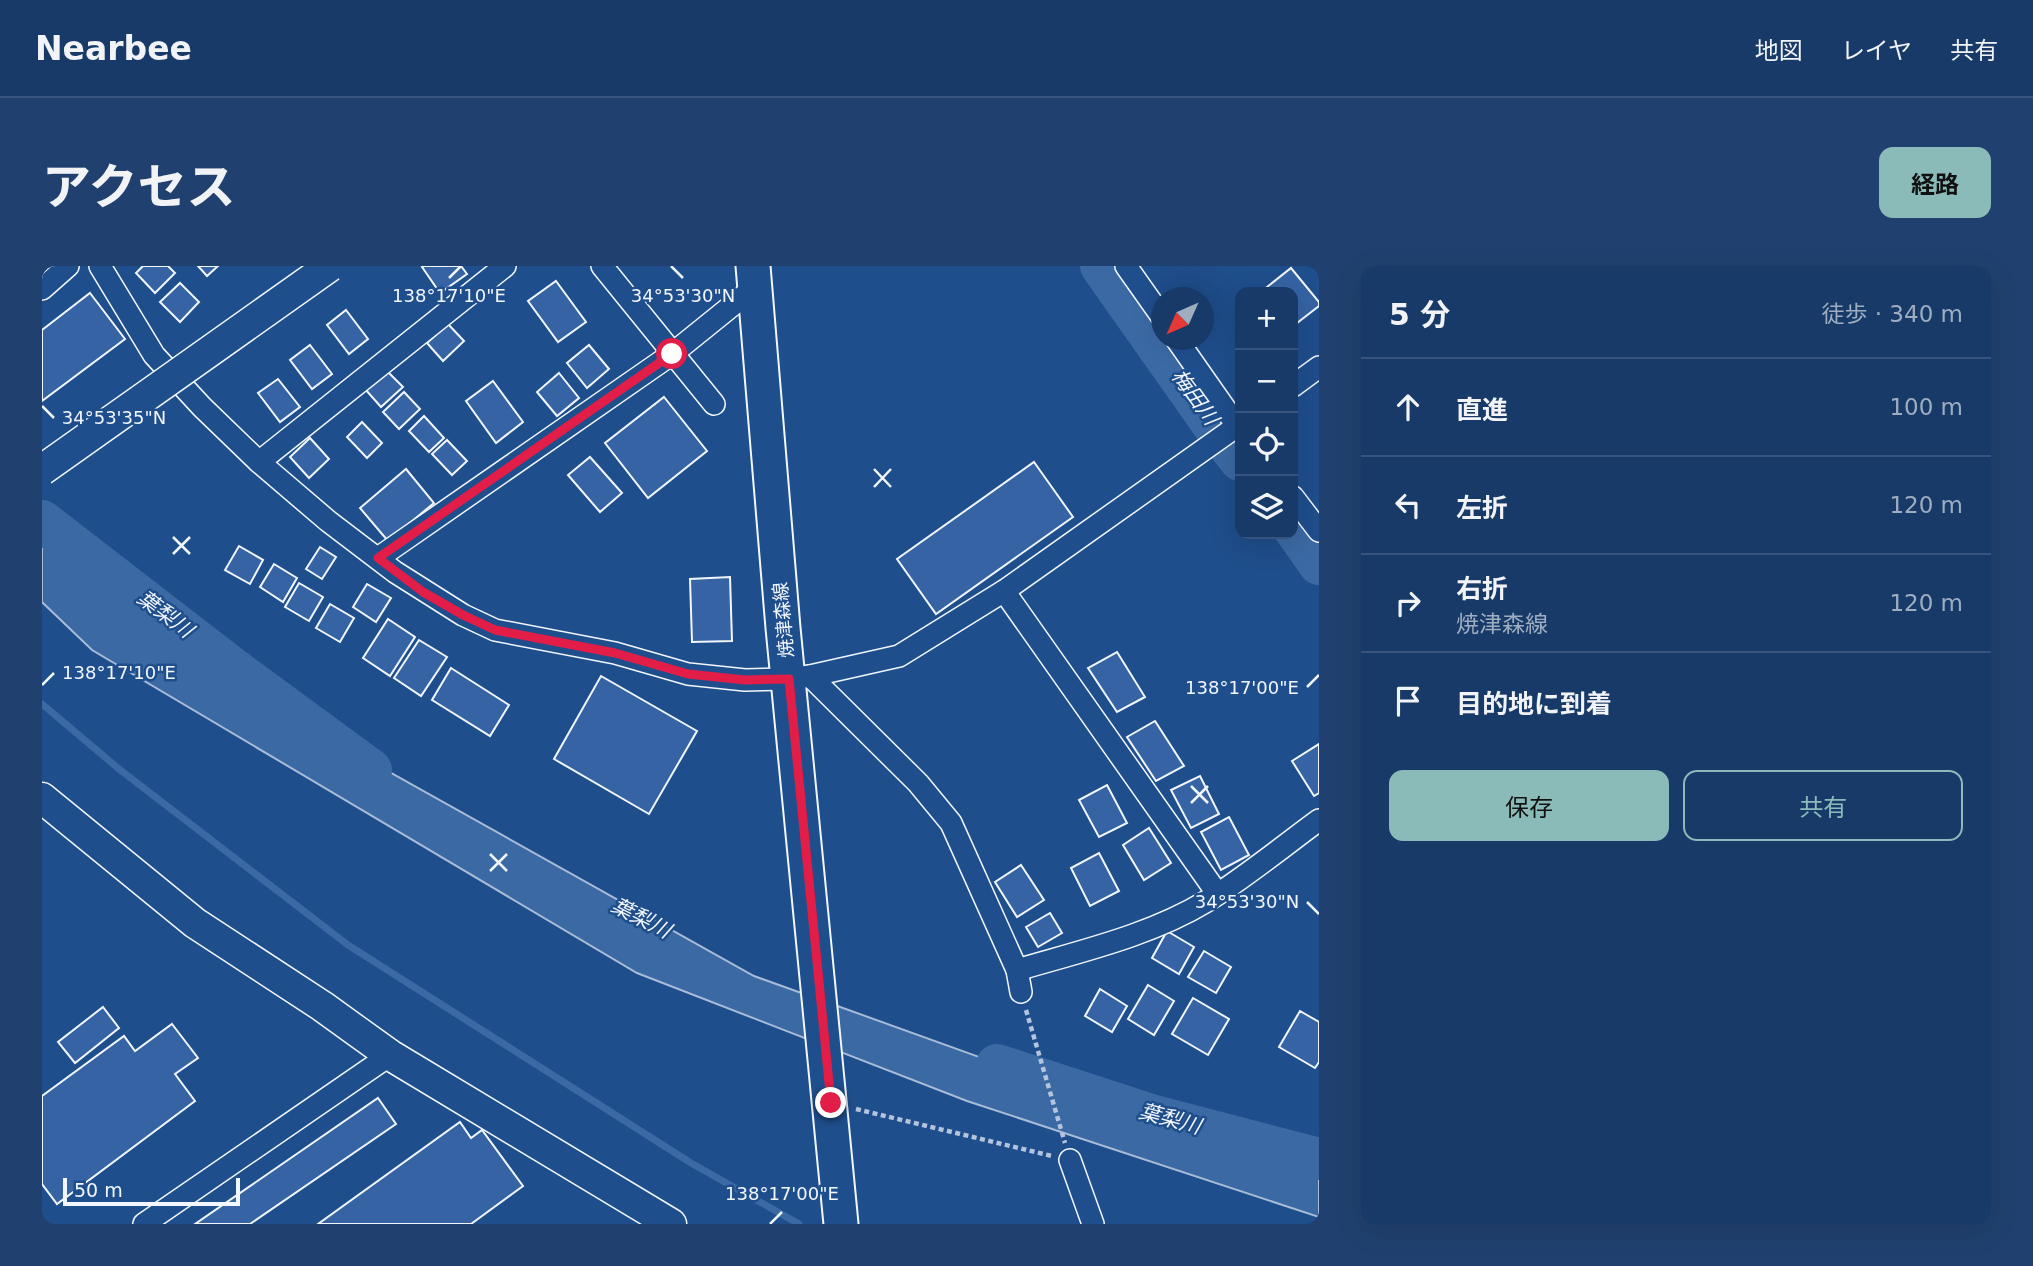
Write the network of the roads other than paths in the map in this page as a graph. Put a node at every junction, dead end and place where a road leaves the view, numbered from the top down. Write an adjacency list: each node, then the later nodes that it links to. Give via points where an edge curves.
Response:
1 (68, 266): 8 (street)
2 (100, 266): 17 (street, via 154,355)
3 (330, 266): 18 (street, bridge)
4 (505, 266): 17 (street)
5 (602, 266): 11 (street)
6 (1126, 266): 9 (street)
7 (754, 276): 11 (street); 23 (main road, 焼津森線)
8 (42, 289)
9 (1151, 302)
10 (1184, 350): 15 (street)
11 (672, 354): 14 (street); 21 (street)
12 (1319, 367): 13 (street)
13 (1298, 382)
14 (714, 404)
15 (1235, 420)
16 (1235, 429): 22 (street)
17 (259, 463): 21 (street)
18 (42, 470)
19 (1298, 504): 20 (street)
20 (1319, 531)
21 (378, 558): 23 (street, via 423,592 495,630 615,653 688,674 745,680)
22 (1004, 591): 23 (street, via 899,656); 26 (street)
23 (799, 677): 27 (street, via 918,783 951,823); 31 (main road, 焼津森線, via 813,921)
24 (42, 798): 29 (street, via 195,923)
25 (1319, 820): 26 (street)
26 (1217, 893): 27 (street, via 1156,926)
27 (1017, 970): 28 (street)
28 (1021, 992)
29 (390, 1055): 32 (street); 33 (street)
30 (1070, 1160): 34 (street)
31 (841, 1218)
32 (144, 1224)
33 (671, 1224)
34 (1093, 1224)

